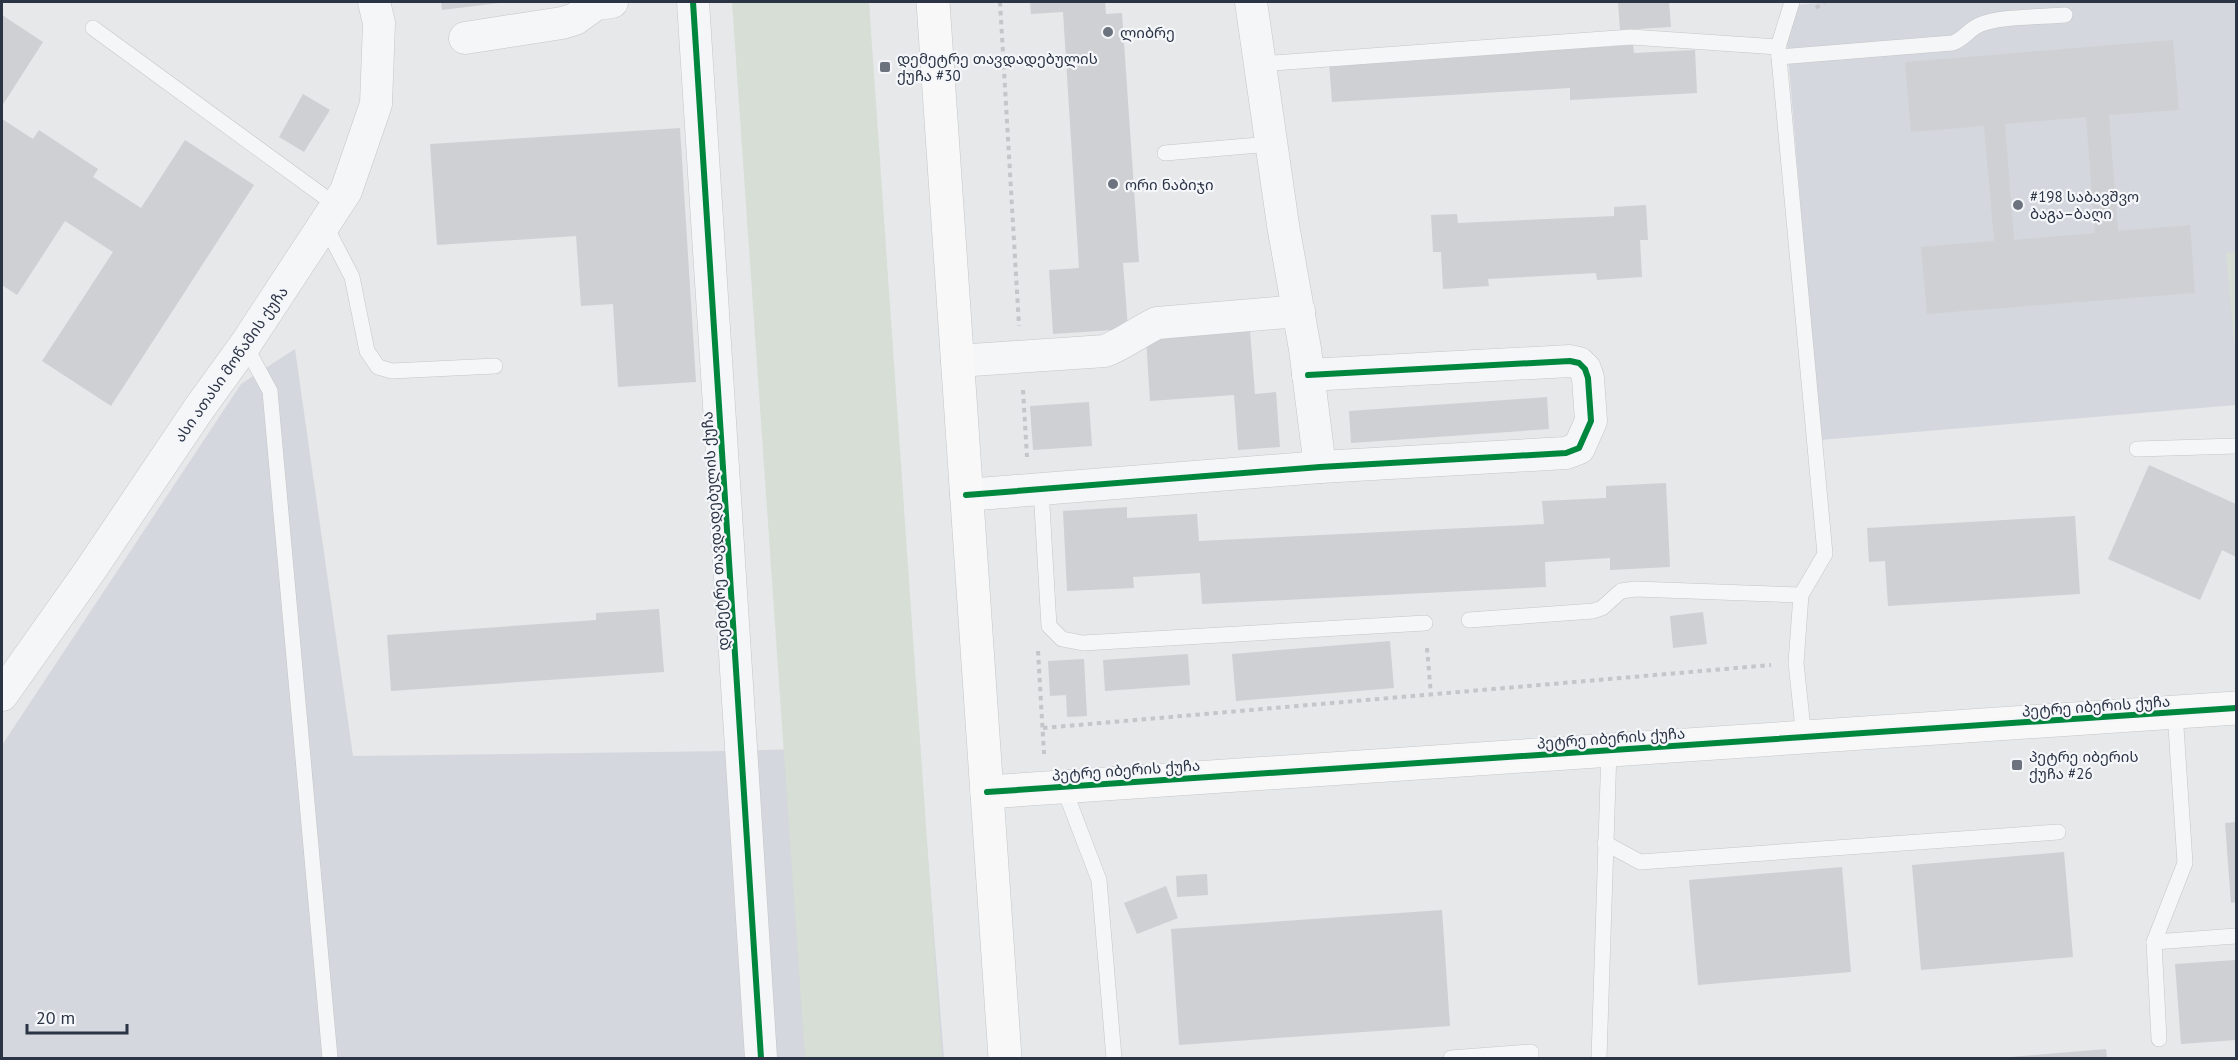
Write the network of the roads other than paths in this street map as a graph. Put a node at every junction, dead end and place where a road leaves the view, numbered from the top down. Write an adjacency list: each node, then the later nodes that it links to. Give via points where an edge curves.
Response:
1 (374, 2): 14 (street, ასი ათასი მოწამის ქუჩა, via 379,23 376,104 346,191)
2 (693, 2): 41 (street, დემეტრე თავდადებულის ქუჩა)
3 (933, 2): 17 (street)
4 (1251, 2): 11 (street)
5 (1792, 2): 10 (lane)
6 (593, 5): 9 (street, via 575,19 562,23)
7 (2065, 15): 10 (lane, via 1990,21 1952,44)
8 (93, 28): 14 (lane)
9 (465, 38)
10 (1778, 52): 11 (lane, via 1631,37); 25 (lane, via 1825,554)
11 (1260, 64): 12 (street)
12 (1271, 144): 13 (lane); 15 (street)
13 (1165, 153)
14 (331, 216): 16 (street, ასი ათასი მოწამის ქუჩა); 18 (lane, via 352,277 367,351 378,367 392,371)
15 (1299, 311): 17 (street, via 1157,323 1105,351); 19 (street)
16 (245, 345): 28 (street, ასი ათასი მოწამის ქუჩა); 40 (lane, via 270,391)
17 (957, 361): 24 (street)
18 (495, 366)
19 (1308, 375): 22 (street); 22 (street, via 1561,360 1579,363 1588,378 1591,421 1579,448 1566,453)
20 (2236, 446): 21 (lane)
21 (2137, 449)
22 (1320, 467): 23 (street)
23 (1035, 490): 24 (street); 27 (lane, via 1049,626 1062,639 1083,643)
24 (966, 495): 34 (street)
25 (1801, 596): 26 (lane, via 1635,589 1621,591 1593,611); 31 (lane, via 1796,663)
26 (1469, 620)
27 (1425, 623)
28 (2, 696)
29 (2236, 708): 30 (street, პეტრე იბერის ქუჩა)
30 (2175, 712): 31 (street, პეტრე იბერის ქუჩა); 38 (lane, via 2185,863)
31 (1804, 738): 32 (street, პეტრე იბერის ქუჩა)
32 (1609, 750): 33 (street, პეტრე იბერის ქუჩა); 36 (lane)
33 (1055, 787): 34 (street, პეტრე იბერის ქუჩა); 43 (lane, via 1099,880)
34 (987, 792): 42 (street)
35 (2058, 832): 36 (lane, via 1640,862)
36 (1605, 843): 46 (lane)
37 (2236, 936): 38 (lane)
38 (2154, 942): 39 (lane)
39 (2159, 1039)
40 (330, 1059)
41 (760, 1059)
42 (1005, 1059)
43 (1114, 1059)
44 (1451, 1059): 45 (lane, via 1531,1052)
45 (1532, 1059)
46 (1599, 1059)

